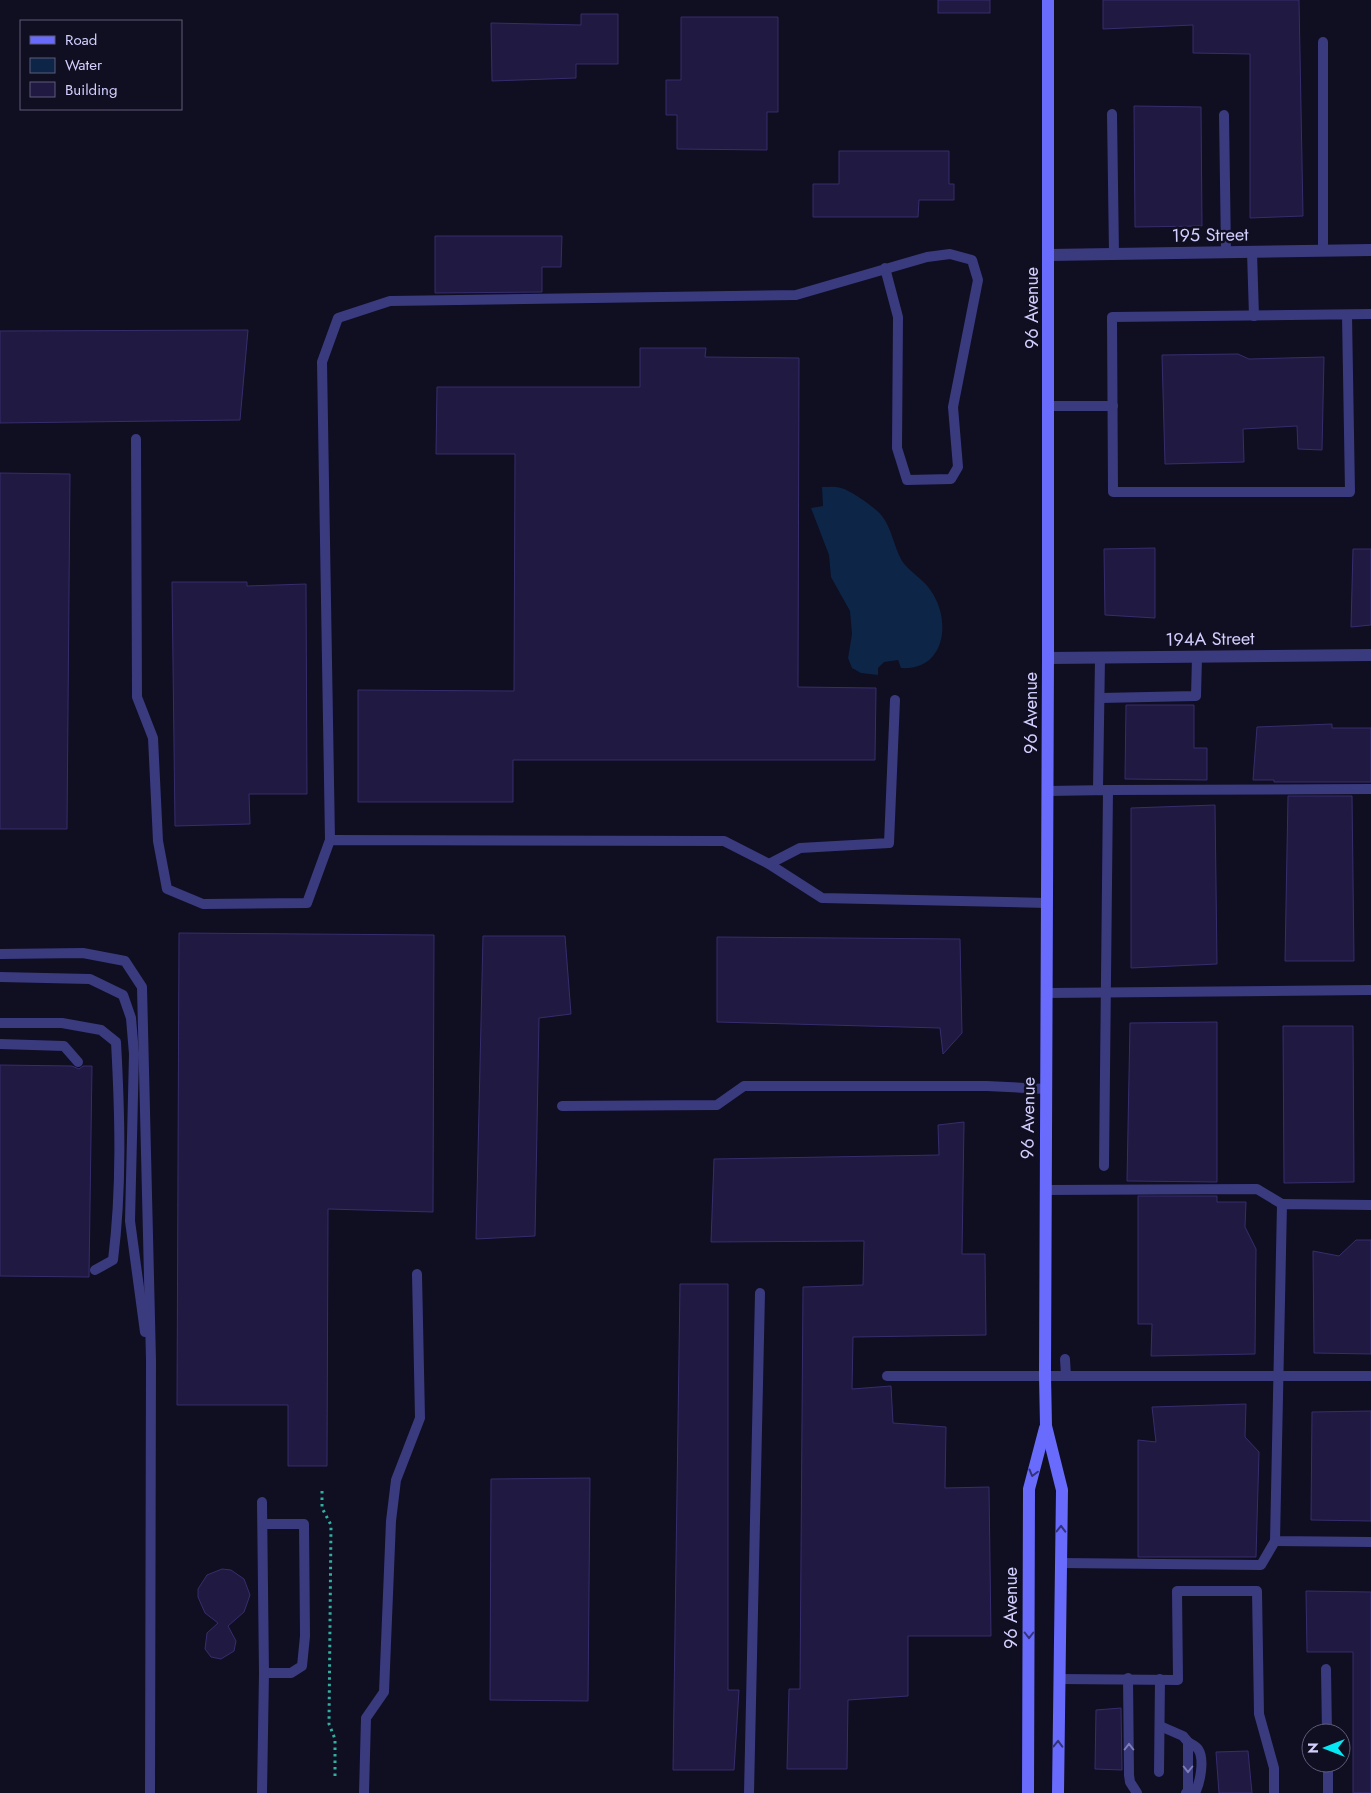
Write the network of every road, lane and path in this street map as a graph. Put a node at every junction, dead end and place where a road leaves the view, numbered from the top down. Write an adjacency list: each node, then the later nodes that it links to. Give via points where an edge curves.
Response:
1 (1048, 0): 10 (main road, 96 Avenue)
2 (1323, 42): 6 (lane)
3 (1112, 114): 9 (lane)
4 (1224, 115): 7 (lane)
5 (1371, 250): 6 (street, 195 Street)
6 (1323, 251): 8 (street, 195 Street)
7 (1226, 252): 8 (street, 195 Street); 9 (street, 195 Street)
8 (1252, 252): 14 (lane)
9 (1114, 254): 10 (street, 195 Street)
10 (1049, 255): 15 (main road, 96 Avenue)
11 (885, 268): 11 (lane, via 950,254 972,260 978,280 953,407 958,467 951,479 907,480 897,448 898,317); 27 (lane, via 796,296 390,301 338,318 322,362)
12 (1371, 314): 13 (lane)
13 (1347, 315): 14 (lane); 16 (lane, via 1350,492 1113,492)
14 (1254, 316): 16 (lane, via 1112,317)
15 (1049, 406): 16 (lane); 20 (main road, 96 Avenue)
16 (1113, 406)
17 (136, 438): 27 (lane, via 137,697 153,738 158,841 167,888 203,904 307,903)
18 (1371, 655): 19 (street, 194A Street)
19 (1197, 657): 21 (street, 194A Street); 22 (lane, via 1196,696)
20 (1048, 658): 21 (street, 194A Street); 26 (main road, 96 Avenue)
21 (1100, 658): 22 (lane)
22 (1100, 698): 25 (lane)
23 (895, 700): 28 (lane, via 889,843 800,848)
24 (1371, 789): 25 (lane)
25 (1103, 790): 26 (lane); 34 (lane)
26 (1048, 791): 29 (main road, 96 Avenue)
27 (330, 840): 28 (lane, via 724,841)
28 (769, 864): 29 (lane, via 822,898)
29 (1047, 903): 33 (main road, 96 Avenue)
30 (0, 954): 48 (lane, via 83,953 125,962 142,987)
31 (0, 977): 48 (lane, via 90,979 123,995 131,1018 134,1054 130,1221 142,1318)
32 (1371, 990): 34 (lane)
33 (1047, 993): 34 (lane); 38 (main road, 96 Avenue)
34 (1106, 993): 40 (lane)
35 (0, 1022): 44 (lane, via 62,1023 101,1030 116,1042 120,1139 117,1226 113,1260)
36 (0, 1044): 37 (lane, via 64,1046)
37 (78, 1062)
38 (1046, 1090): 39 (lane, via 987,1086 744,1086 717,1105); 41 (main road, 96 Avenue)
39 (562, 1106)
40 (1104, 1166)
41 (1045, 1190): 42 (lane, via 1257,1190); 50 (main road, 96 Avenue)
42 (1282, 1204): 43 (lane); 52 (lane)
43 (1371, 1205)
44 (95, 1270)
45 (417, 1274): 74 (lane, via 420,1418 396,1480 391,1521 384,1692 366,1718)
46 (760, 1293): 75 (lane)
47 (1065, 1359): 51 (lane)
48 (151, 1360): 72 (lane)
49 (887, 1376): 50 (lane)
50 (1044, 1376): 51 (lane); 54 (main road, 96 Avenue)
51 (1066, 1376): 52 (lane)
52 (1279, 1376): 53 (lane); 58 (lane)
53 (1371, 1376)
54 (1046, 1426): 60 (main road, 96 Avenue, one-way to 54, via 1062,1490); 76 (main road, 96 Avenue, one-way to 76, via 1029,1489)
55 (322, 1491): 71 (path, via 322,1508 331,1525 329,1724 336,1738)
56 (262, 1502): 57 (lane)
57 (263, 1524): 62 (lane); 62 (lane, via 304,1524 305,1636 302,1666 291,1673)
58 (1275, 1541): 59 (lane); 60 (lane, via 1261,1565)
59 (1371, 1542)
60 (1061, 1563): 64 (main road, 96 Avenue)
61 (1326, 1669): 66 (lane)
62 (264, 1673): 73 (lane)
63 (1128, 1678): 64 (lane); 65 (lane); 78 (lane, one-way to 63, via 1130,1782)
64 (1059, 1679): 77 (main road, 96 Avenue, one-way to 64)
65 (1160, 1679): 67 (lane); 81 (lane, via 1178,1680 1177,1591 1257,1591 1260,1714 1274,1768)
66 (1327, 1723)
67 (1160, 1726): 68 (lane, via 1183,1736); 69 (lane)
68 (1188, 1742): 79 (lane, one-way to 79); 80 (lane, via 1200,1754 1200,1784)
69 (1159, 1772)
70 (1328, 1773): 82 (lane)
71 (336, 1779)
72 (150, 1793)
73 (262, 1793)
74 (364, 1793)
75 (749, 1793)
76 (1028, 1793)
77 (1058, 1793)
78 (1137, 1793)
79 (1186, 1793)
80 (1195, 1793)
81 (1274, 1793)
82 (1328, 1793)

